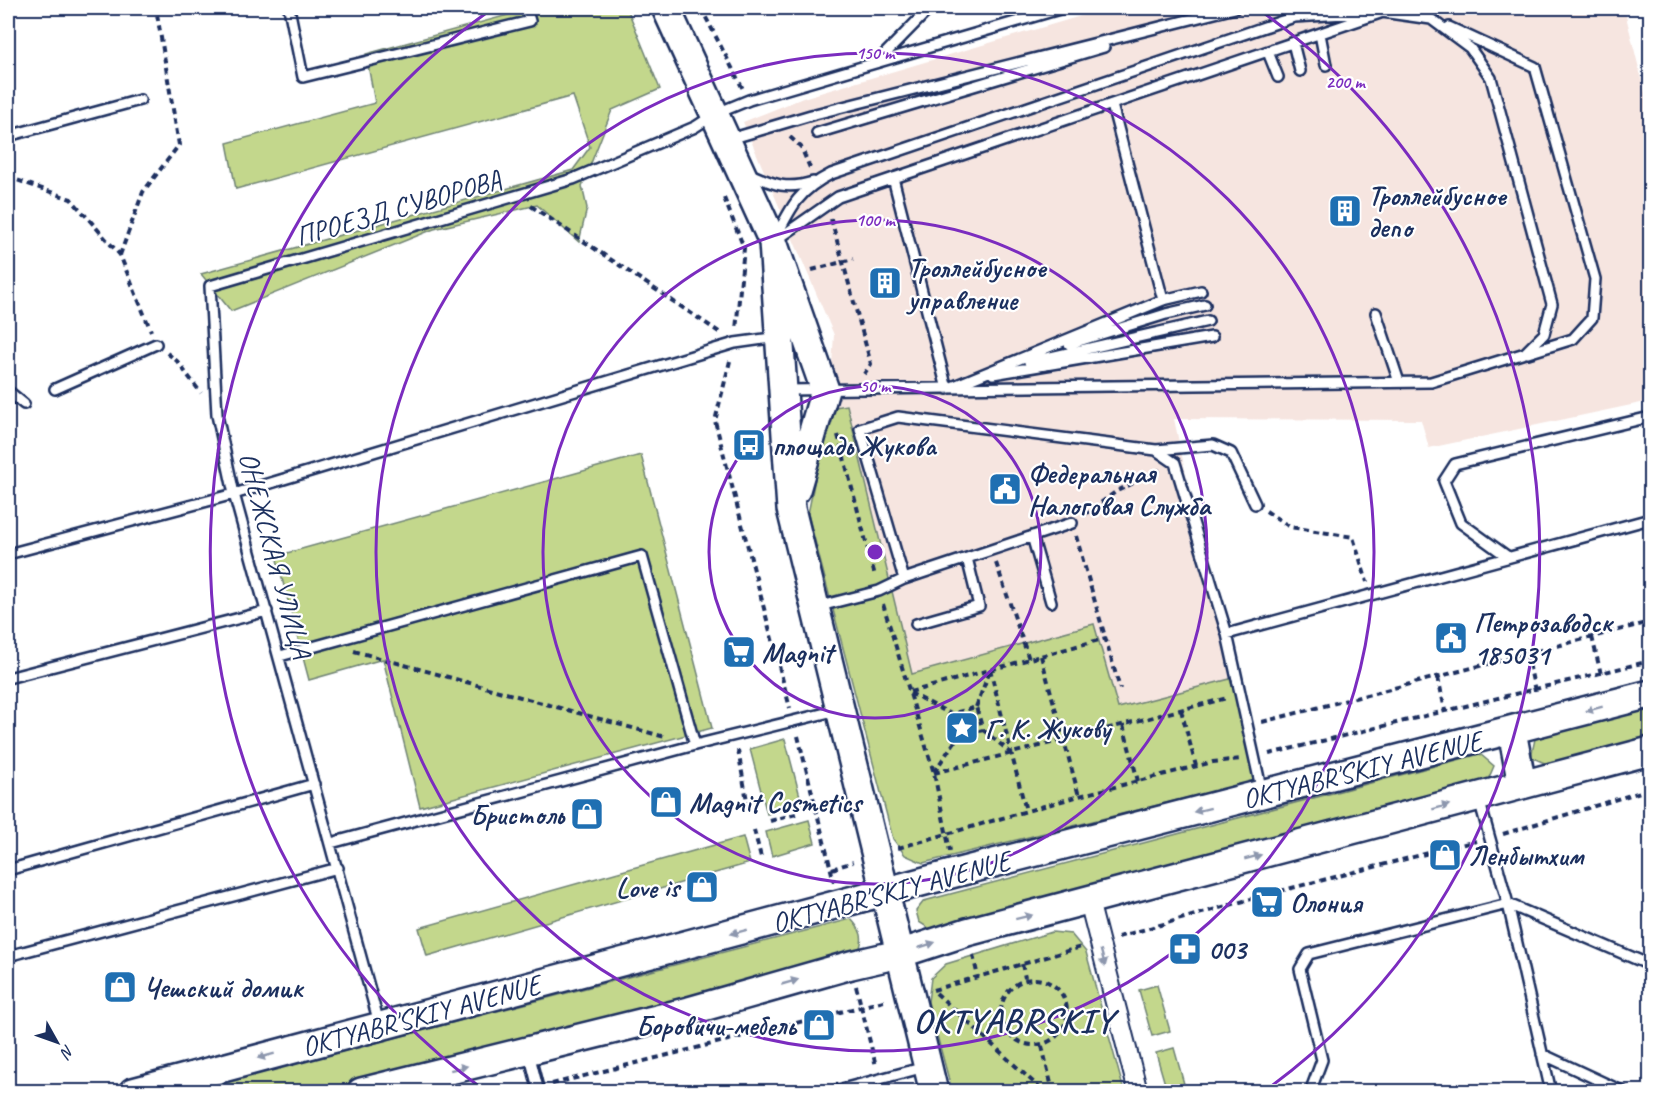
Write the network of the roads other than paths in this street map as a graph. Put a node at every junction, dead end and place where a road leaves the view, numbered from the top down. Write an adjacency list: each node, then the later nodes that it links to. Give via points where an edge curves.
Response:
1 (289, 8): 2 (lane, via 303,77 530,21)
2 (526, 8)
3 (666, 8): 19 (main road)
4 (930, 8): 13 (lane)
5 (1064, 8): 13 (lane, ПРОЕЗД СУВОРОВА)
6 (1235, 8): 20 (lane); 22 (lane)
7 (1354, 8): 8 (lane)
8 (1384, 11): 9 (lane); 10 (lane); 25 (lane, via 1294,17)
9 (1431, 19): 35 (lane, via 1470,48 1491,78 1552,304 1544,334); 35 (lane, via 1535,67 1595,279 1592,318 1573,339)
10 (1320, 34): 11 (lane); 14 (lane)
11 (1293, 44): 12 (lane); 15 (lane)
12 (1268, 52): 16 (lane); 18 (lane)
13 (876, 62): 19 (lane, ПРОЕЗД СУВОРОВА)
14 (1326, 65)
15 (1300, 71)
16 (1278, 77)
17 (140, 100): 21 (lane)
18 (1112, 105): 24 (lane); 28 (lane)
19 (715, 114): 22 (main road); 46 (lane, ПРОЕЗД СУВОРОВА, via 695,127 573,179 210,286)
20 (817, 133)
21 (8, 136)
22 (726, 140): 23 (main road)
23 (740, 169): 25 (lane, via 770,183 793,188); 26 (main road)
24 (893, 178): 26 (lane, via 838,197); 41 (lane)
25 (816, 182): 26 (lane, via 793,202)
26 (773, 242): 34 (main road); 34 (main road)
27 (1201, 291): 28 (lane)
28 (1163, 300): 36 (lane)
29 (1204, 305): 36 (lane)
30 (1376, 313): 39 (lane)
31 (1208, 321): 37 (lane)
32 (1212, 337): 38 (lane)
33 (156, 344): 40 (lane)
34 (793, 346): 42 (main road); 43 (main road); 49 (lane, via 735,343)
35 (1526, 353): 39 (lane, via 1431,382)
36 (1012, 362): 37 (lane)
37 (990, 371): 38 (lane)
38 (976, 377): 41 (lane)
39 (1399, 382): 41 (lane)
40 (55, 389)
41 (947, 389): 43 (lane)
42 (784, 390): 43 (lane); 51 (main road)
43 (825, 390): 51 (main road)
44 (8, 391): 45 (lane)
45 (24, 404)
46 (217, 415): 49 (lane, ОНЕЖСКАЯ УЛИЦА)
47 (1650, 417): 56 (lane, via 1455,464 1444,482 1461,524)
48 (1156, 450): 50 (lane, via 1213,445 1231,453); 58 (lane, via 898,417 860,429); 63 (lane, via 1175,464)
49 (234, 494): 55 (lane); 61 (lane, ОНЕЖСКАЯ УЛИЦА)
50 (1255, 504)
51 (791, 508): 60 (main road)
52 (1650, 519): 56 (lane)
53 (1072, 523): 54 (lane)
54 (1032, 536): 57 (lane); 59 (lane)
55 (8, 554)
56 (1508, 557): 63 (lane)
57 (967, 558): 58 (lane); 62 (lane, via 979,606)
58 (904, 579): 60 (lane, via 879,591)
59 (1051, 602)
60 (814, 607): 67 (main road)
61 (267, 611): 64 (lane, ОНЕЖСКАЯ УЛИЦА); 65 (lane)
62 (916, 624)
63 (1227, 634): 73 (lane)
64 (280, 657): 69 (lane, via 642,556); 71 (lane, ОНЕЖСКАЯ УЛИЦА)
65 (8, 678)
66 (1650, 694): 68 (main road, OKTYABR'SKIY AVENUE, one-way to 68)
67 (840, 709): 69 (lane); 78 (main road)
68 (1512, 731): 72 (main road); 73 (main road, OKTYABR'SKIY AVENUE)
69 (695, 745): 75 (lane)
70 (1650, 751): 72 (main road, OKTYABR'SKIY AVENUE)
71 (314, 784): 75 (lane, ОНЕЖСКАЯ УЛИЦА); 77 (lane)
72 (1522, 785): 74 (main road, OKTYABR'SKIY AVENUE)
73 (1263, 795): 78 (main road, OKTYABR'SKIY AVENUE, one-way to 78)
74 (1479, 797): 79 (main road, OKTYABR'SKIY AVENUE, one-way to 74); 80 (lane)
75 (331, 843): 76 (lane, ОНЕЖСКАЯ УЛИЦА)
76 (338, 868): 82 (lane); 84 (lane, ОНЕЖСКАЯ УЛИЦА)
77 (8, 870)
78 (885, 893): 81 (main road); 84 (main road, OKTYABR'SKIY AVENUE, one-way to 84)
79 (1089, 901): 81 (main road, OKTYABR'SKIY AVENUE, one-way to 79); 92 (street, one-way to 92)
80 (1508, 904): 83 (lane); 86 (lane); 93 (lane, via 1310,954 1300,969 1322,1060)
81 (899, 954): 85 (main road, OKTYABR'SKIY AVENUE, one-way to 81); 87 (main road, via 921,993)
82 (8, 956)
83 (1650, 965)
84 (379, 1026): 89 (main road, OKTYABR'SKIY AVENUE, one-way to 89)
85 (529, 1051): 88 (lane); 90 (main road, OKTYABR'SKIY AVENUE, one-way to 85)
86 (1542, 1054): 94 (lane); 95 (lane)
87 (931, 1079): 91 (lane, via 879,1078)
88 (538, 1089)
89 (133, 1092)
90 (361, 1092)
91 (831, 1092)
92 (1138, 1092)
93 (1310, 1092)
94 (1551, 1092)
95 (1624, 1092)

